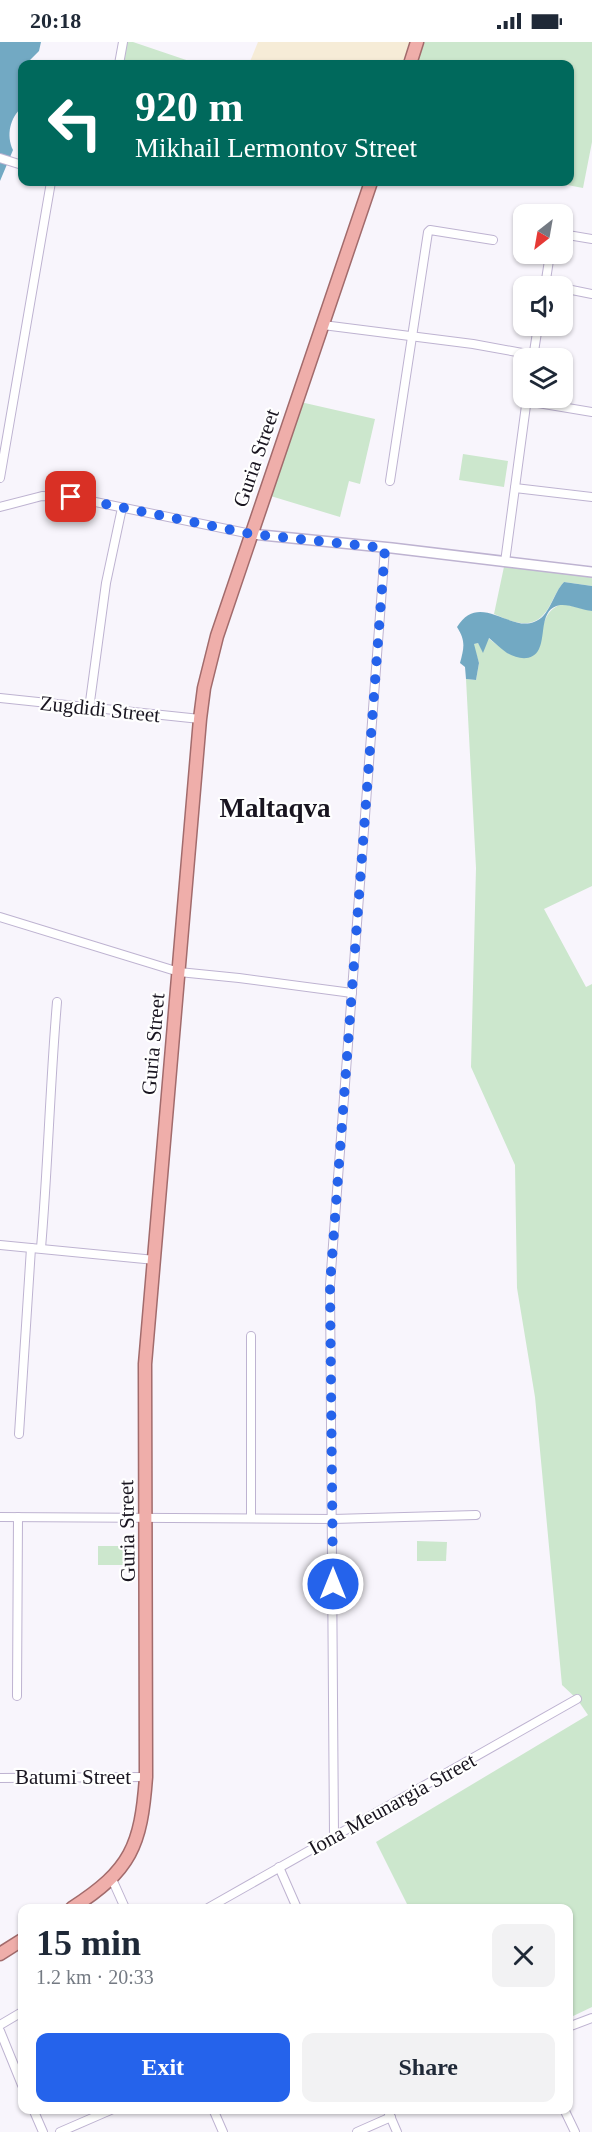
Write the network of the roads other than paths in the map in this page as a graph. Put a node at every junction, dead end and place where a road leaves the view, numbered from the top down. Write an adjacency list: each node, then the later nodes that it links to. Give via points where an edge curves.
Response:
1 (123, 42): 3 (street)
2 (417, 42): 4 (highway)
3 (120, 60)
4 (411, 60)
5 (0, 158): 6 (street)
6 (18, 163)
7 (50, 186): 20 (street)
8 (369, 186): 14 (highway, Guria Street)
9 (573, 236): 10 (street)
10 (592, 239)
11 (493, 240): 15 (street, via 428,232)
12 (573, 290): 13 (street)
13 (592, 294)
14 (322, 325): 15 (street); 26 (highway, Guria Street)
15 (411, 337): 16 (street); 21 (street)
16 (513, 353)
17 (525, 408): 22 (street)
18 (570, 408): 19 (street)
19 (592, 412)
20 (0, 478)
21 (390, 481)
22 (514, 488): 23 (street); 28 (street)
23 (592, 497)
24 (0, 507): 25 (street, via 52,496)
25 (122, 508): 26 (street); 31 (street, via 106,583)
26 (251, 534): 27 (street); 32 (highway, Guria Street, via 217,636)
27 (385, 548): 28 (street); 35 (street)
28 (504, 562): 29 (street)
29 (592, 572)
30 (0, 698): 31 (street, Zugdidi Street)
31 (89, 709): 32 (street, Zugdidi Street)
32 (200, 719): 34 (highway, Guria Street)
33 (0, 917): 34 (street)
34 (179, 972): 35 (street); 40 (highway, Guria Street)
35 (352, 993): 48 (street, via 330,1285)
36 (57, 1002): 39 (street)
37 (0, 1245): 38 (street)
38 (31, 1248): 39 (street); 42 (street)
39 (41, 1248): 40 (street)
40 (155, 1260): 46 (highway, Guria Street, via 145,1364)
41 (250, 1336): 47 (street)
42 (20, 1434)
43 (476, 1515): 48 (street)
44 (0, 1517): 45 (street)
45 (18, 1517): 46 (street); 49 (street)
46 (146, 1518): 47 (street); 51 (highway, Guria Street)
47 (251, 1518): 48 (street)
48 (333, 1519): 53 (street)
49 (17, 1696)
50 (577, 1699): 53 (street, Iona Meunargia Street)
51 (146, 1777): 52 (street, Batumi Street); 55 (highway, Guria Street, via 139,1833)
52 (0, 1778)
53 (334, 1836): 54 (street, Iona Meunargia Street)
54 (279, 1868): 58 (street, Iona Meunargia Street); 59 (street)
55 (112, 1879): 56 (highway, Guria Street); 57 (street)
56 (78, 1904)
57 (123, 1904)
58 (215, 1904)
59 (295, 1904)
60 (18, 1943): 61 (highway)
61 (0, 1954)
62 (18, 2014): 64 (street)
63 (592, 2018): 65 (street)
64 (0, 2025)
65 (573, 2025)
66 (0, 2031): 67 (street)
67 (18, 2075)
68 (35, 2114): 74 (street)
69 (101, 2114): 75 (street)
70 (215, 2114): 76 (street)
71 (390, 2114): 73 (street)
72 (566, 2114): 79 (street)
73 (391, 2117): 77 (street); 78 (street)
74 (42, 2132)
75 (60, 2132)
76 (223, 2132)
77 (357, 2132)
78 (397, 2132)
79 (574, 2132)

